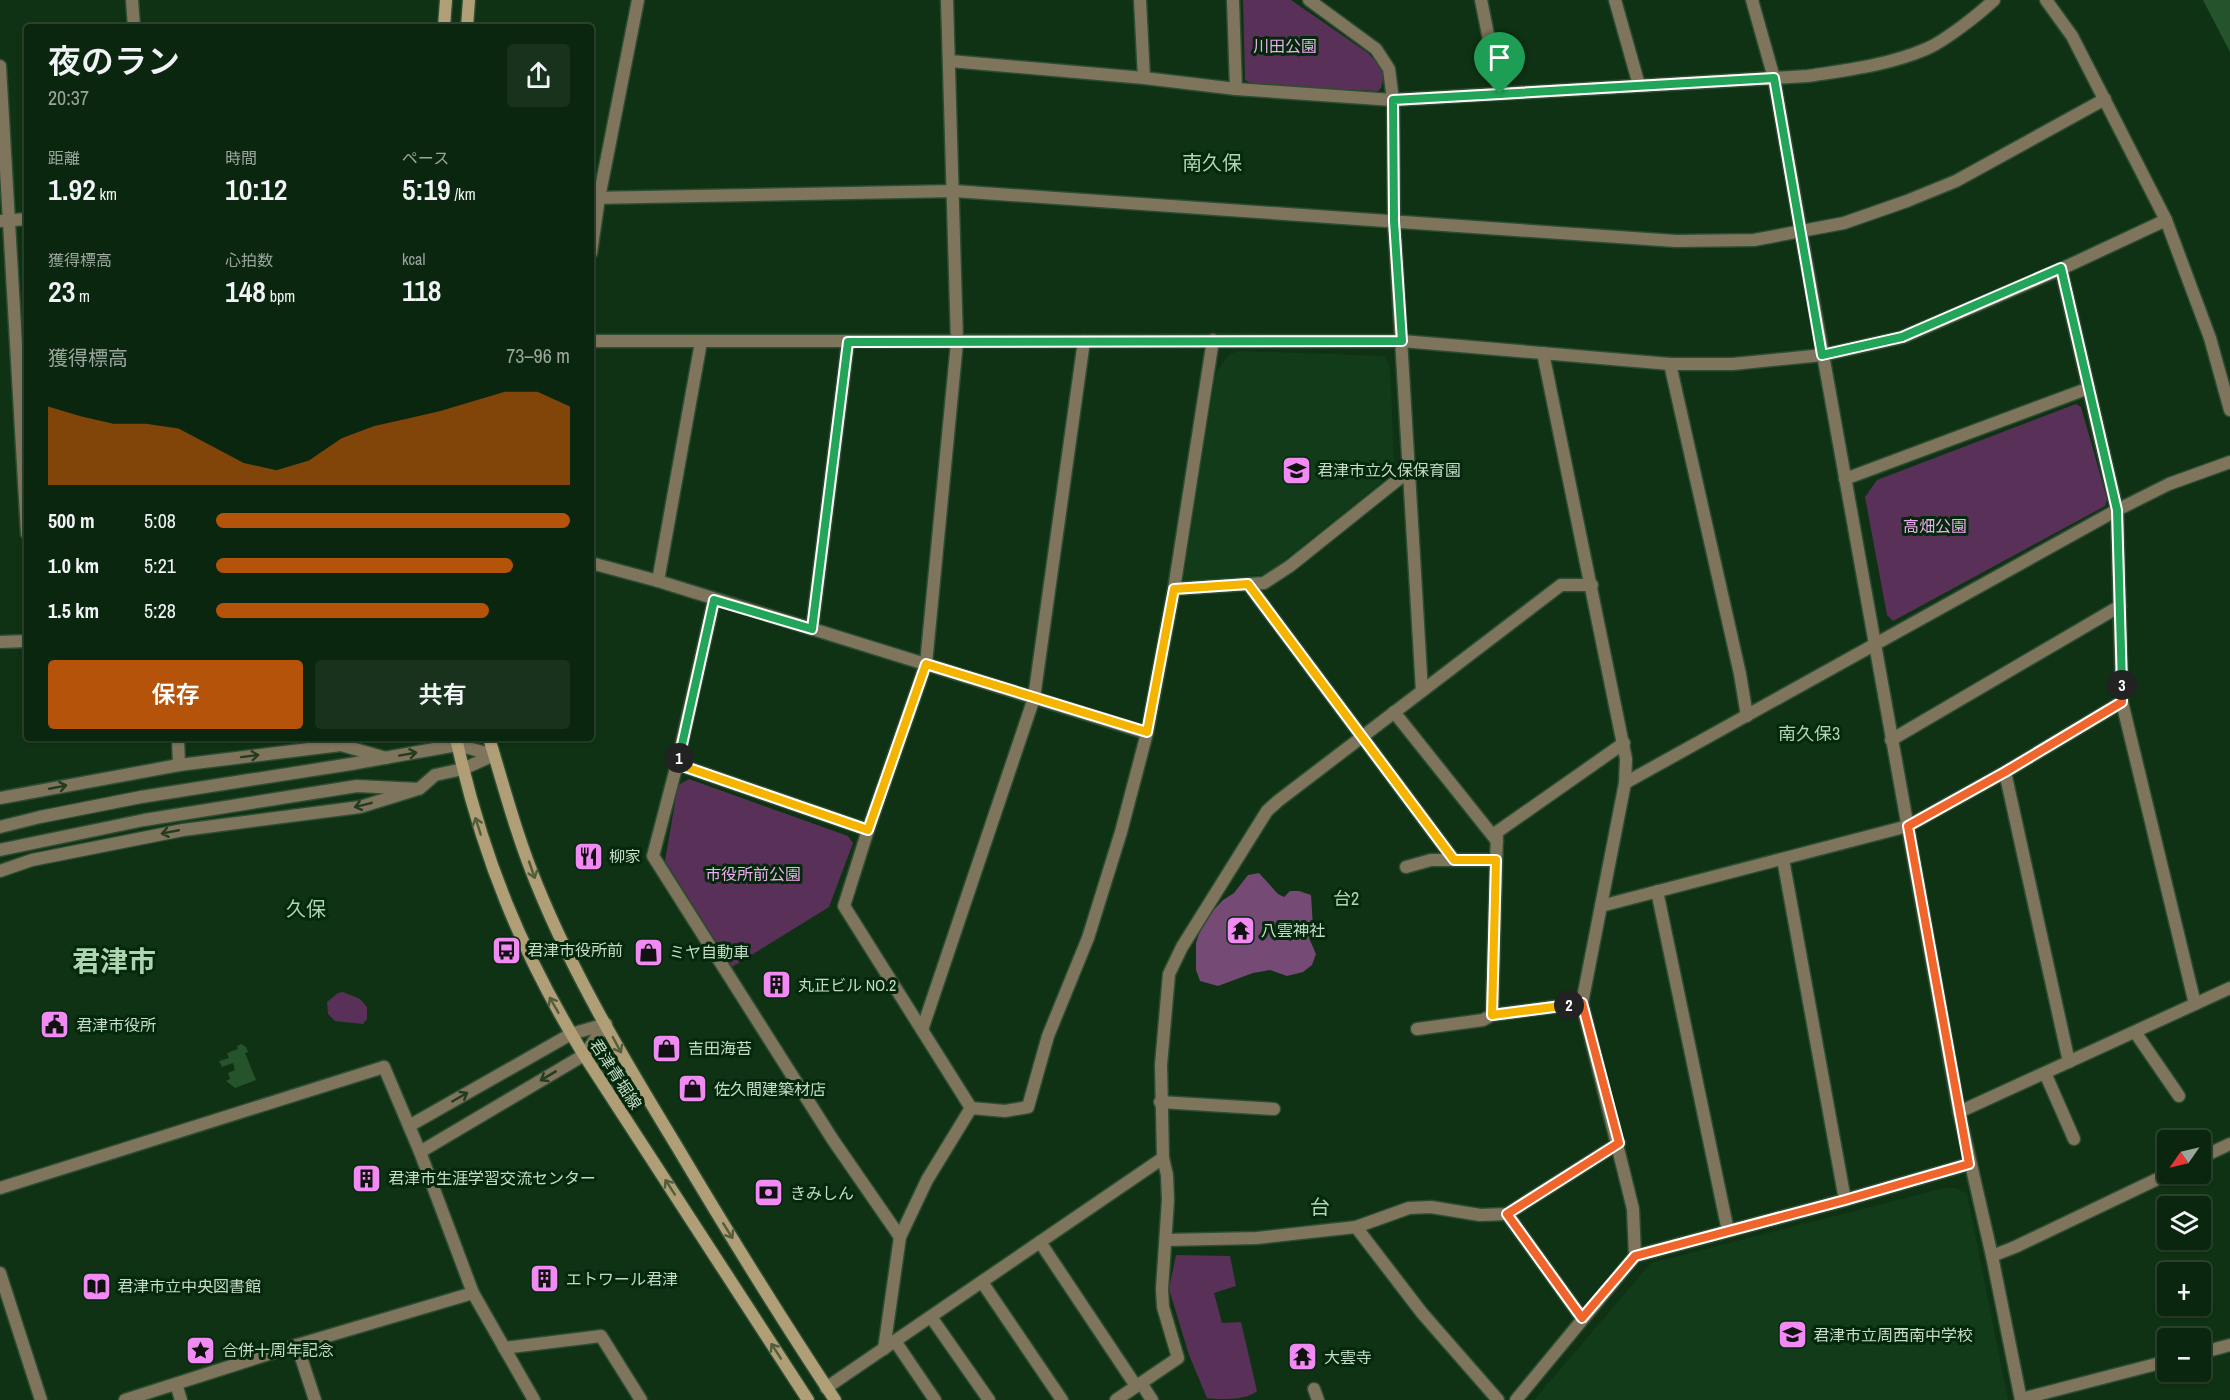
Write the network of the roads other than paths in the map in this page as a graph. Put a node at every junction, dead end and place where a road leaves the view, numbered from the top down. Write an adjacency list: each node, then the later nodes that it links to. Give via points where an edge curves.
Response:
1 (132, 0): 14 (street)
2 (446, 0): 15 (main road)
3 (469, 0): 16 (main road)
4 (638, 0): 27 (street)
5 (947, 0): 17 (street)
6 (1140, 0): 19 (street)
7 (1233, 0): 22 (street)
8 (1309, 0): 25 (street, via 1376,50 1389,69)
9 (1481, 0): 23 (street)
10 (1615, 0): 21 (street)
11 (1752, 0): 20 (street)
12 (1995, 0): 20 (street, via 1927,49 1866,67)
13 (2046, 0): 24 (street, via 2072,36)
14 (134, 24)
15 (444, 24)
16 (467, 24)
17 (950, 61): 19 (street); 26 (street)
18 (0, 66): 29 (street)
19 (1144, 78): 22 (street)
20 (1774, 78): 21 (street); 32 (street)
21 (1639, 86): 23 (street)
22 (1236, 89): 25 (street)
23 (1500, 94): 25 (street)
24 (2105, 99): 30 (street); 32 (street, via 1956,181 1844,223)
25 (1393, 100): 31 (street)
26 (954, 191): 27 (street); 31 (street); 40 (street)
27 (595, 198)
28 (24, 219): 29 (street)
29 (5, 220): 49 (street)
30 (2166, 220): 33 (street); 45 (street, via 2210,338)
31 (1394, 221): 32 (street, via 1676,241 1755,240); 37 (street)
32 (1801, 231): 42 (street)
33 (2061, 268): 42 (street, via 1902,337); 44 (street)
34 (594, 340): 38 (street)
35 (1214, 340): 36 (street); 37 (street); 55 (street)
36 (1084, 341): 40 (street); 64 (street)
37 (1402, 341): 41 (street); 47 (street)
38 (701, 342): 39 (street); 52 (street)
39 (848, 342): 40 (street); 58 (street)
40 (957, 342): 62 (street)
41 (1543, 353): 43 (street); 54 (street)
42 (1822, 355): 43 (street, via 1733,364); 48 (street)
43 (1670, 364): 67 (street)
44 (2089, 388): 48 (street); 50 (street)
45 (2230, 410)
46 (2230, 462): 50 (street, via 2169,484)
47 (1410, 470): 53 (street, via 1290,566 1264,583); 63 (street)
48 (1845, 479): 61 (street)
49 (24, 491)
50 (2117, 510): 57 (street); 61 (street)
51 (594, 564): 52 (street)
52 (658, 581): 56 (street)
53 (1248, 584): 55 (street); 69 (street)
54 (1592, 585): 63 (street, via 1561,585); 74 (street)
55 (1174, 589): 68 (street)
56 (714, 600): 58 (street); 77 (street)
57 (2120, 606): 65 (street); 70 (street)
58 (812, 629): 62 (street)
59 (24, 641): 60 (street)
60 (0, 642)
61 (1874, 645): 67 (street); 70 (street)
62 (926, 664): 64 (street); 86 (street)
63 (1422, 691): 66 (street)
64 (1034, 698): 68 (street); 102 (street)
65 (2122, 702): 80 (street); 98 (street)
66 (1394, 712): 69 (street); 87 (street)
67 (1747, 716): 81 (street)
68 (1147, 732): 110 (street, via 1088,938 1048,1036 1028,1107 1005,1111)
69 (1361, 737): 90 (street); 109 (street, via 1267,811 1182,947 1169,974)
70 (1891, 740): 84 (street)
71 (177, 741): 78 (street)
72 (456, 741): 75 (street); 76 (street, one-way to 72); 79 (main road, 君津青堀線)
73 (490, 741): 75 (main road, 君津青堀線)
74 (1624, 743): 81 (street); 87 (street, via 1497,832)
75 (494, 755): 79 (street); 100 (main road, 君津青堀線, one-way to 100, via 536,884)
76 (386, 758): 78 (street, one-way to 76, via 341,745); 85 (street, via 141,797)
77 (677, 764): 86 (street); 127 (street, via 653,855 833,1140)
78 (179, 765): 83 (street, one-way to 78)
79 (463, 769): 82 (street, via 435,775); 104 (main road, 君津青堀線, one-way to 79, via 551,1002 502,893)
80 (2005, 772): 84 (street); 106 (street)
81 (1625, 783): 95 (street)
82 (418, 789): 88 (street, via 357,786 144,820); 93 (street, one-way to 93, via 360,807 183,830 32,860)
83 (0, 798)
84 (1908, 826): 89 (street); 112 (street)
85 (0, 827)
86 (868, 830): 102 (street, via 844,906)
87 (1497, 841): 91 (street)
88 (0, 850)
89 (1783, 859): 94 (street); 123 (street)
90 (1454, 860): 91 (street); 92 (street, via 1431,860)
91 (1496, 860): 99 (street)
92 (1406, 867)
93 (0, 871)
94 (1657, 891): 95 (street); 126 (street)
95 (1601, 906): 97 (street)
96 (2230, 988): 98 (street)
97 (1582, 1003): 99 (street); 115 (street)
98 (2195, 1004): 103 (street)
99 (1492, 1015): 101 (street, via 1483,1020)
100 (606, 1024): 104 (street); 105 (street); 146 (main road, 君津青堀線, one-way to 146, via 714,1209)
101 (1417, 1029)
102 (922, 1030): 110 (street)
103 (2135, 1032): 106 (street); 108 (street)
104 (571, 1034): 105 (main road, 君津青堀線); 113 (street, one-way to 104)
105 (584, 1055): 117 (street, one-way to 117); 153 (main road, 君津青堀線, one-way to 105)
106 (2069, 1062): 107 (street)
107 (2046, 1073): 112 (street); 114 (street)
108 (2179, 1096)
109 (1160, 1102): 111 (street); 119 (street)
110 (971, 1108): 127 (street, via 927,1180)
111 (1274, 1108)
112 (1959, 1112): 120 (street)
113 (409, 1126): 117 (street); 122 (street, via 384,1067)
114 (2074, 1139)
115 (1619, 1143): 124 (street); 130 (street, via 1634,1209)
116 (2230, 1144): 118 (street)
117 (420, 1152): 134 (street)
118 (2211, 1153)
119 (1163, 1158): 128 (street, via 1167,1183); 129 (street)
120 (1969, 1164): 123 (street); 131 (street)
121 (2157, 1179): 131 (street)
122 (0, 1188)
123 (1845, 1200): 126 (street)
124 (1507, 1214): 125 (street, via 1409,1208); 136 (street)
125 (1356, 1227): 128 (street, via 1257,1238); 160 (street, via 1422,1313)
126 (1728, 1231): 130 (street)
127 (900, 1237): 141 (street)
128 (1166, 1240): 145 (street, via 1162,1307 1178,1358)
129 (1040, 1242): 133 (street); 145 (street)
130 (1635, 1256): 136 (street)
131 (1992, 1256): 162 (street)
132 (0, 1273): 147 (street)
133 (982, 1282): 135 (street); 157 (street)
134 (473, 1293): 138 (street); 140 (street)
135 (931, 1317): 137 (street); 156 (street)
136 (1582, 1318): 161 (street)
137 (895, 1341): 141 (street); 155 (street)
138 (297, 1345): 144 (street); 150 (street)
139 (2230, 1345): 142 (street)
140 (504, 1348): 151 (street); 152 (street, via 601,1336)
141 (884, 1349): 146 (street)
142 (2211, 1350)
143 (2157, 1364): 162 (street)
144 (176, 1384): 148 (street); 149 (street)
145 (1138, 1385): 158 (street); 159 (street)
146 (826, 1388): 153 (main road); 154 (main road, 君津青堀線)
147 (41, 1400)
148 (125, 1400)
149 (181, 1400)
150 (315, 1400)
151 (534, 1400)
152 (641, 1400)
153 (809, 1400)
154 (835, 1400)
155 (935, 1400)
156 (989, 1400)
157 (1062, 1400)
158 (1116, 1400)
159 (1152, 1400)
160 (1498, 1400)
161 (1516, 1400)
162 (2021, 1400)

